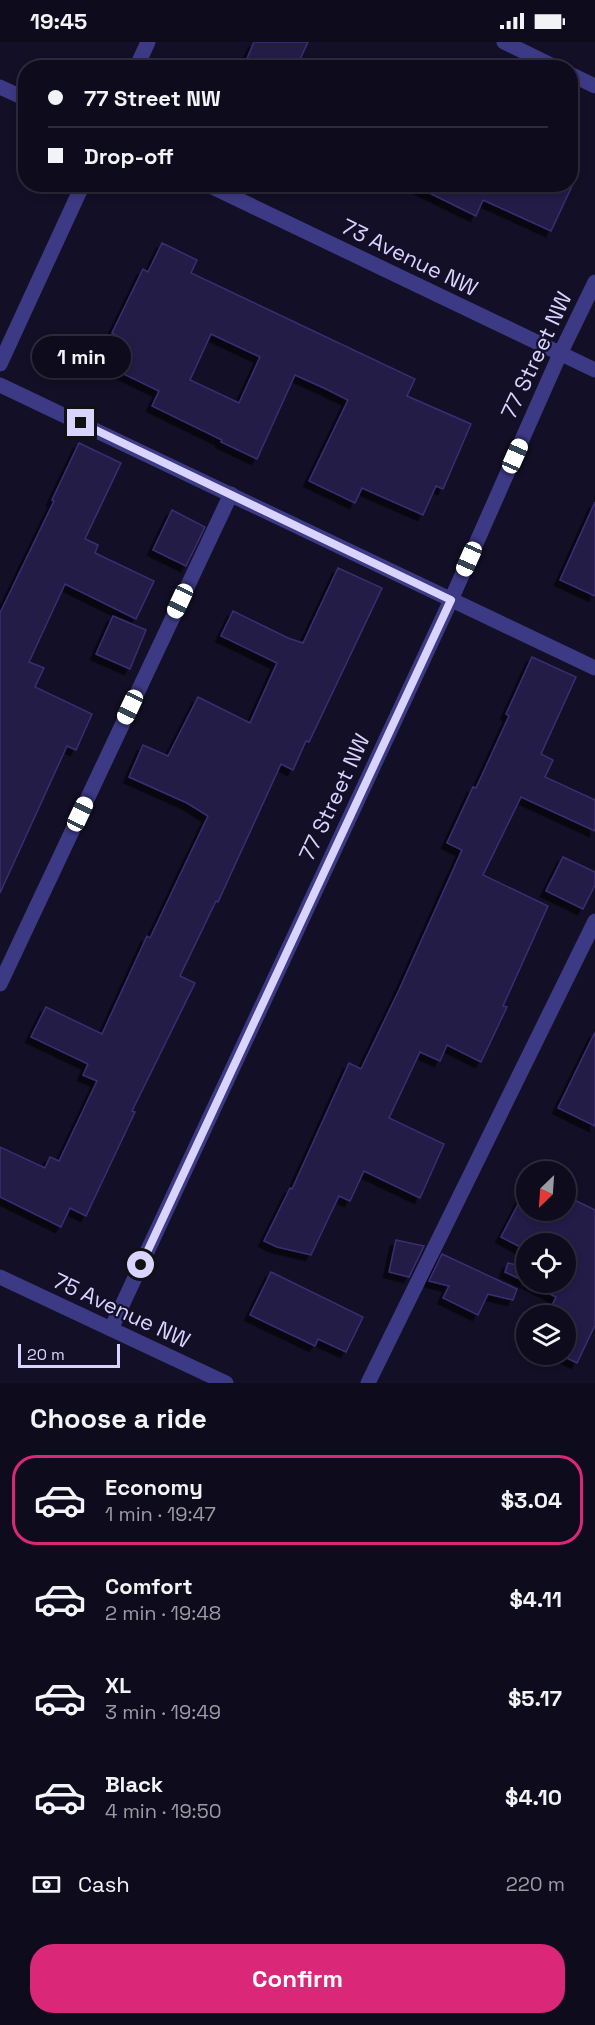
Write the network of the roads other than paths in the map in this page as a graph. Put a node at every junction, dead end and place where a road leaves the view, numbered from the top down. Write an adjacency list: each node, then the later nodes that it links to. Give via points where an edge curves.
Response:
1 (148, 42): 3 (street)
2 (504, 42): 4 (street)
3 (140, 60)
4 (541, 60)
5 (578, 78): 6 (street)
6 (595, 86)
7 (0, 87): 8 (street)
8 (18, 95)
9 (79, 192): 13 (street)
10 (223, 192): 12 (street, 73 Avenue NW)
11 (595, 282): 12 (street, 77 Street NW)
12 (560, 354): 14 (street, 73 Avenue NW); 17 (street, 77 Street NW)
13 (0, 364)
14 (595, 370)
15 (0, 385): 16 (street)
16 (231, 494): 17 (street); 20 (street)
17 (451, 600): 18 (street); 22 (street, 77 Street NW)
18 (595, 668)
19 (595, 921): 24 (street)
20 (0, 984)
21 (0, 1277): 22 (street, 75 Avenue NW)
22 (111, 1329): 23 (street, 75 Avenue NW)
23 (226, 1383)
24 (368, 1383)

